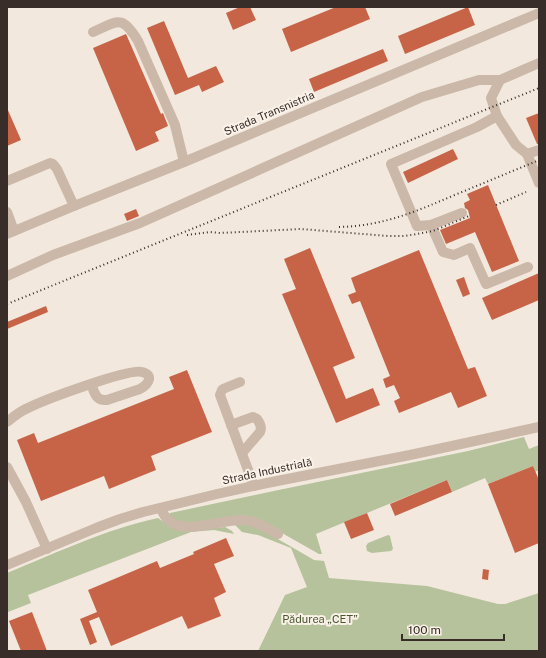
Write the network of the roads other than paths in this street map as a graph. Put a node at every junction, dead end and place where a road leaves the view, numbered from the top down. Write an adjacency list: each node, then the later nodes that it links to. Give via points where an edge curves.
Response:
1 (539, 13): 8 (street, Strada Transnistria)
2 (93, 32): 8 (street, via 116,22 123,22 132,31 175,125)
3 (539, 63): 4 (street)
4 (500, 80): 5 (street, via 491,98); 17 (street, via 479,80 422,97 140,223 53,255)
5 (497, 116): 7 (street, via 516,144); 14 (street, via 391,164 417,226)
6 (539, 150): 7 (street)
7 (527, 154): 10 (street)
8 (184, 162): 11 (street, Strada Transnistria)
9 (7, 181): 11 (street, via 53,164 58,169)
10 (539, 183)
11 (74, 206): 15 (street, Strada Transnistria)
12 (7, 212): 15 (street)
13 (462, 213): 14 (street)
14 (431, 225): 16 (street, via 443,252 454,255 470,248 486,284)
15 (10, 232)
16 (528, 267)
17 (7, 276)
18 (240, 382): 21 (street, via 224,388 220,395)
19 (91, 384): 19 (street, via 139,371 144,372 149,380 140,389 101,401); 20 (street, via 26,409)
20 (7, 422)
21 (231, 425): 23 (street); 23 (street, via 252,417 258,419 261,426 260,432)
22 (539, 427): 25 (street, Strada Industrială)
23 (242, 453): 25 (street)
24 (7, 467): 28 (street)
25 (254, 486): 26 (street, Strada Industrială)
26 (161, 508): 27 (street, via 164,515 175,525 194,526 246,520); 28 (street, Strada Industrială, via 120,519)
27 (278, 534)
28 (48, 549): 29 (street, Strada Industrială)
29 (7, 565)

